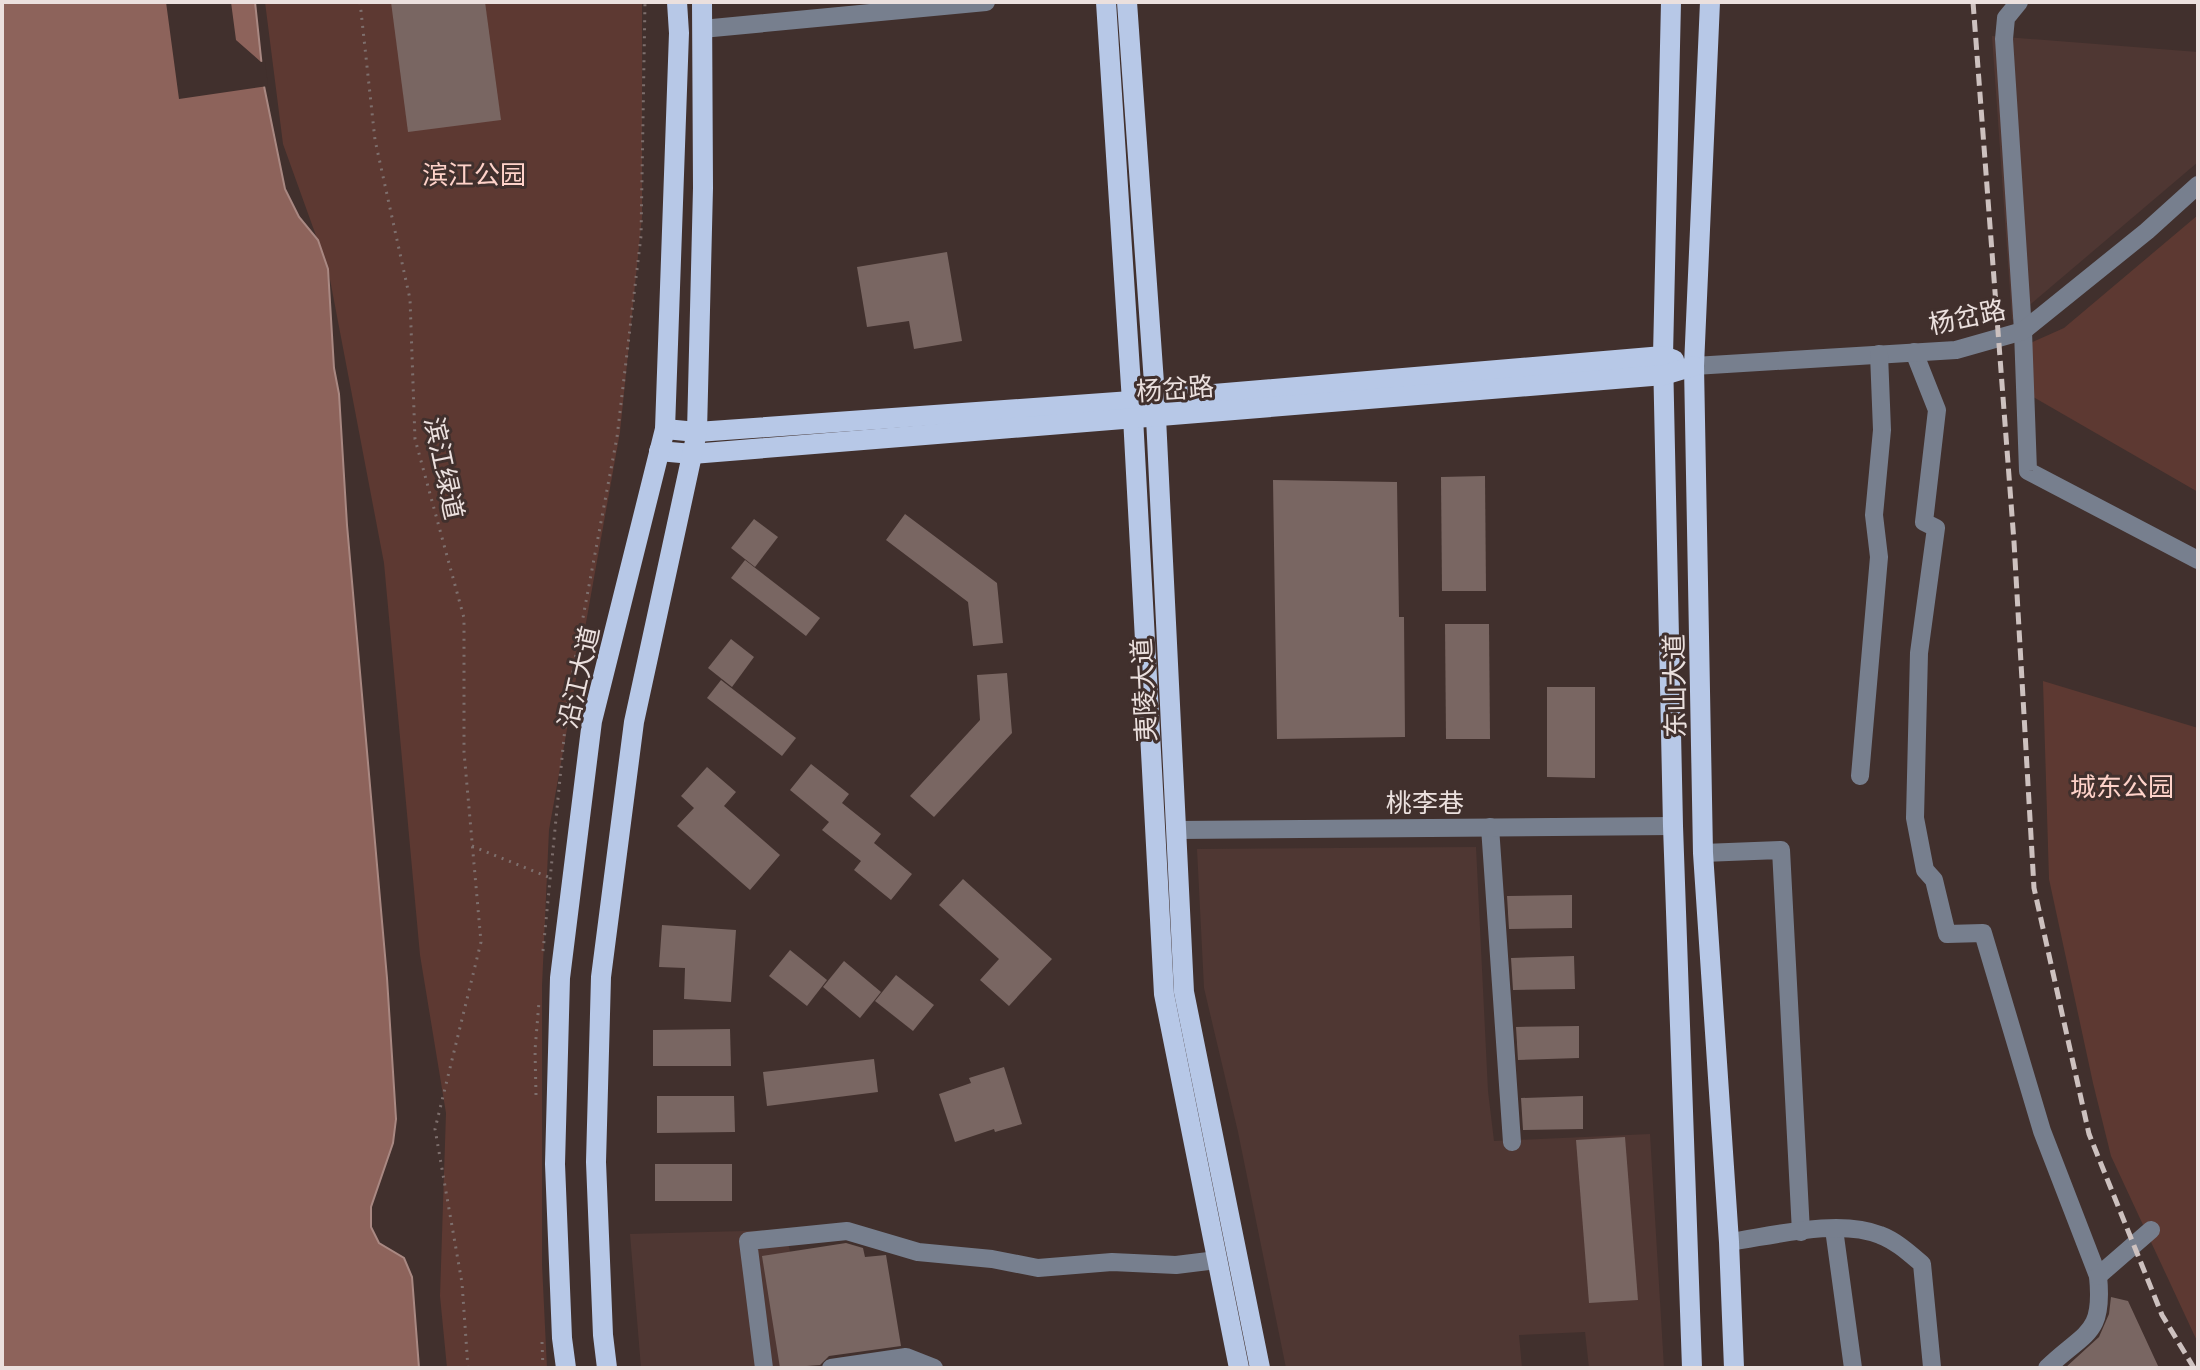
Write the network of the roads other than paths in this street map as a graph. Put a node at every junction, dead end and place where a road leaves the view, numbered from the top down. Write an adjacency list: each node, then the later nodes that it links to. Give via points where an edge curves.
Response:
1 (677, 2): 18 (main road, 沿江大道)
2 (702, 2): 9 (main road)
3 (986, 2): 9 (street)
4 (1106, 2): 17 (main road, 夷陵大道)
5 (1127, 2): 16 (main road, 夷陵大道)
6 (1671, 2): 14 (main road, 东山大道)
7 (1710, 2): 15 (main road, 东山大道)
8 (2019, 2): 11 (street, via 2006,18 2004,39)
9 (702, 29): 19 (main road)
10 (2198, 185): 11 (street, 杨岔路)
11 (2023, 331): 12 (street, 杨岔路, via 1956,350); 22 (street, via 2028,471)
12 (1914, 352): 13 (street, 杨岔路); 34 (street, via 1937,410 1924,522 1936,528 1918,684 1915,818 1925,870 1934,880 1947,934 1983,933 2042,1131)
13 (1879, 354): 15 (street, 杨岔路); 23 (street, via 1882,430 1874,515 1879,557)
14 (1663, 366): 15 (main road, 杨岔路); 16 (main road, 杨岔路); 24 (main road, 东山大道)
15 (1694, 366): 27 (main road, 东山大道)
16 (1155, 407): 17 (main road, 杨岔路); 26 (main road, 夷陵大道)
17 (1132, 409): 19 (main road, 杨岔路); 21 (main road, 杨岔路); 33 (main road, 夷陵大道, via 1164,994)
18 (665, 429): 19 (main road, 杨岔路); 20 (main road, 沿江大道)
19 (697, 432): 21 (main road)
20 (659, 451): 21 (main road, 杨岔路); 36 (main road, 沿江大道, via 592,721 560,978 555,1164)
21 (692, 454): 37 (main road, via 634,722 601,977 596,1162)
22 (2198, 560)
23 (1860, 776)
24 (1673, 826): 25 (street, 桃李巷); 43 (main road, 东山大道)
25 (1490, 827): 26 (street, 桃李巷); 28 (street)
26 (1177, 830): 42 (main road, 夷陵大道, via 1184,992)
27 (1703, 853): 31 (street, via 1781,850); 32 (main road, 东山大道)
28 (1512, 1142)
29 (1834, 1229): 31 (street); 35 (street, via 1880,1235 1922,1264); 45 (street)
30 (2151, 1230): 34 (street)
31 (1801, 1232): 32 (street)
32 (1729, 1242): 44 (main road, 东山大道)
33 (1217, 1260): 38 (street, via 1038,1268 918,1252 847,1231 748,1241); 41 (main road, 夷陵大道)
34 (2098, 1276): 46 (street, via 2098,1318)
35 (1932, 1367)
36 (566, 1368)
37 (607, 1368)
38 (764, 1368)
39 (831, 1368): 40 (street, via 906,1357)
40 (934, 1368)
41 (1239, 1368)
42 (1260, 1368)
43 (1692, 1368)
44 (1734, 1368)
45 (1853, 1368)
46 (2047, 1368)

